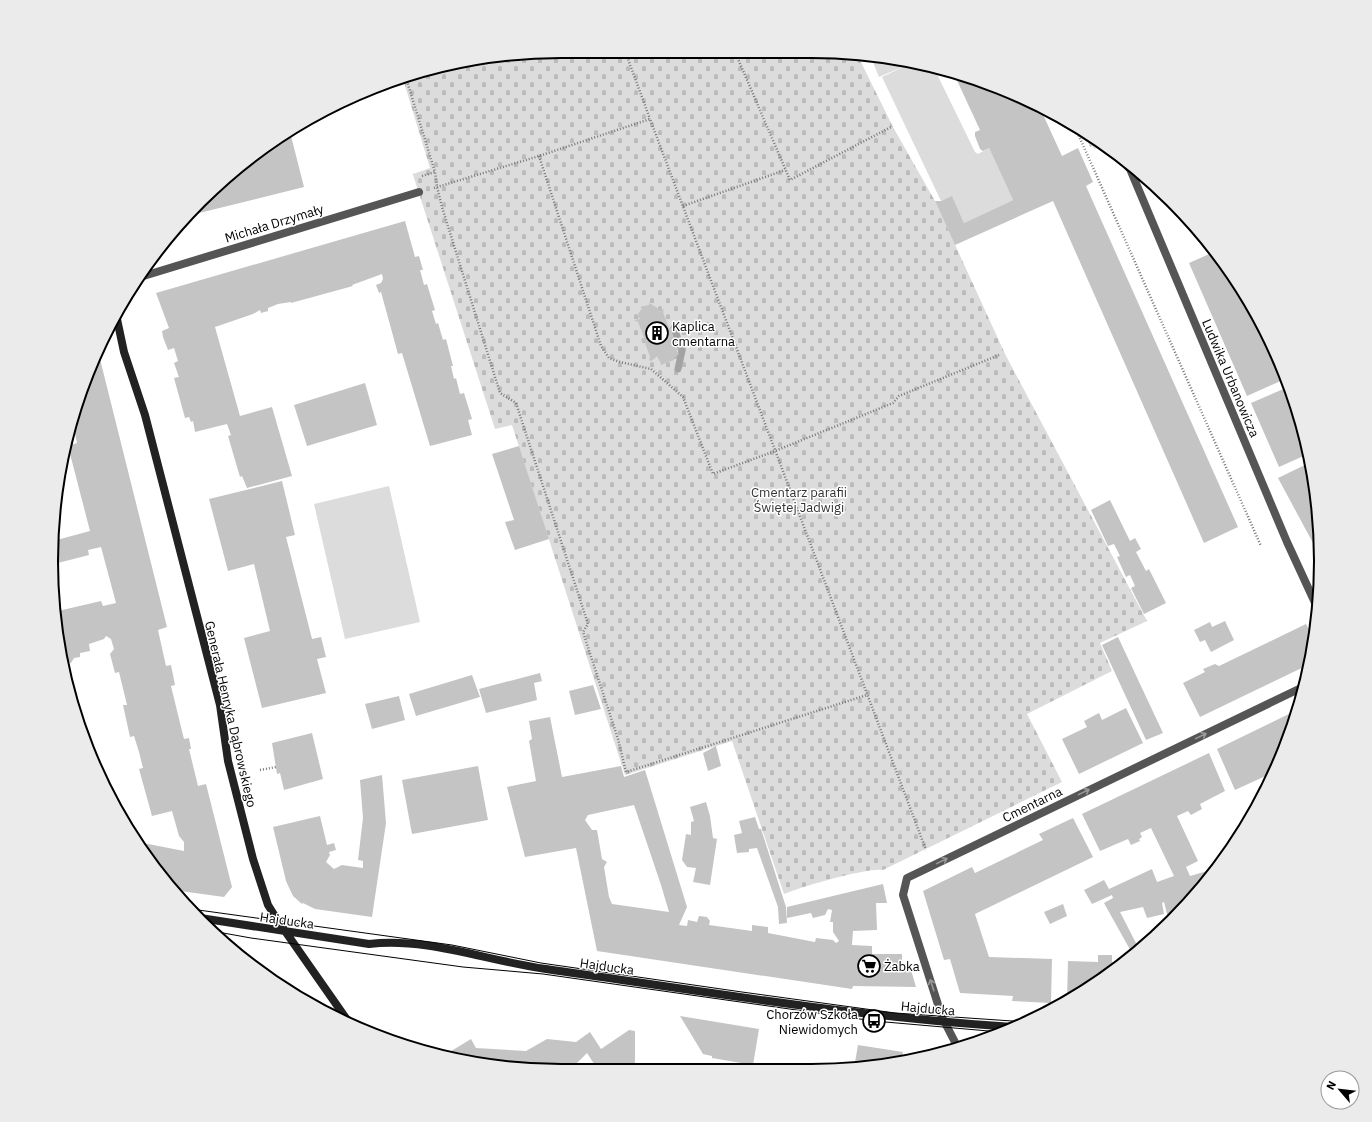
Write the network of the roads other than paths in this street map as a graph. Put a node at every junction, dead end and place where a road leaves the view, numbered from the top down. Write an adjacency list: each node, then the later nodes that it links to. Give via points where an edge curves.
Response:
1 (1134, 176): 5 (street, Ludwika Urbanowicza)
2 (419, 192): 3 (street, Michała Drzymały)
3 (148, 275)
4 (117, 324): 8 (street, Generała Henryka Dąbrowskiego, via 145,415 218,697 228,761 259,881 268,905)
5 (1313, 598)
6 (1298, 689): 10 (street, Cmentarna, one-way to 6, via 903,895 907,878)
7 (207, 919): 8 (street, Hajducka)
8 (285, 932): 9 (street, Generała Henryka Dąbrowskiego); 10 (street, Hajducka, via 369,944 391,941 453,950 541,968 725,995)
9 (343, 1014)
10 (945, 1022): 11 (street, Hajducka); 12 (street)
11 (1002, 1026)
12 (955, 1043)

